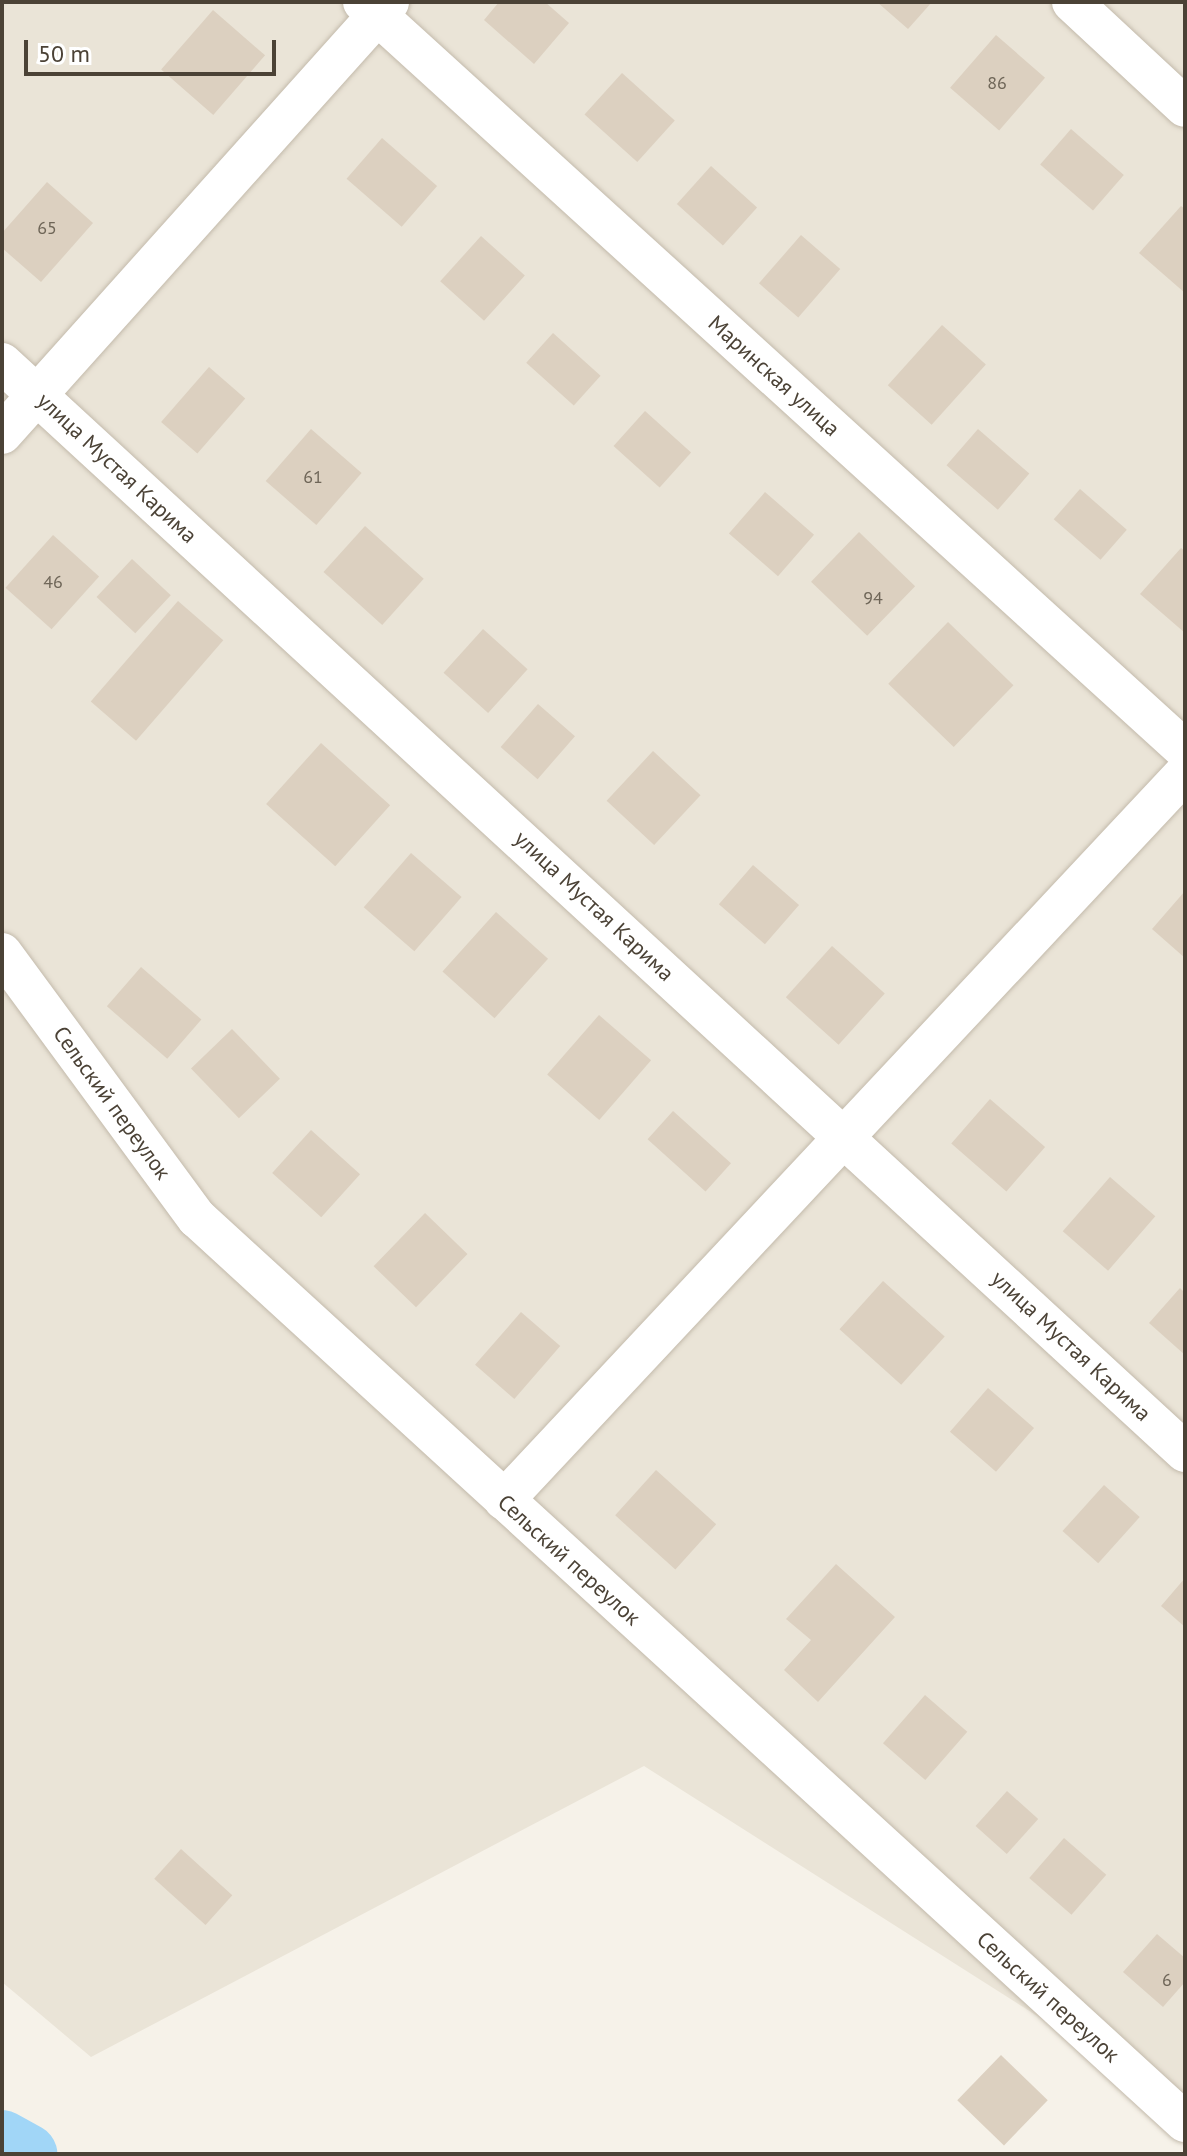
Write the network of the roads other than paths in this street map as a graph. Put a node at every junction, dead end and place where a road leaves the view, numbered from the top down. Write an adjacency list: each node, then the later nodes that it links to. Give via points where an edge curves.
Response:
1 (1072, 2): 3 (street)
2 (376, 6): 5 (street); 7 (street, Маринская улица)
3 (1185, 107)
4 (2, 363): 5 (street, улица Мустая Карима)
5 (37, 395): 6 (street); 10 (street, улица Мустая Карима)
6 (2, 434)
7 (1185, 750)
8 (1185, 773): 10 (street)
9 (2, 953): 12 (street, Сельский переулок, via 197,1218)
10 (844, 1135): 11 (street, улица Мустая Карима); 12 (street)
11 (1185, 1452)
12 (504, 1500): 13 (street, Сельский переулок)
13 (1185, 2122)

